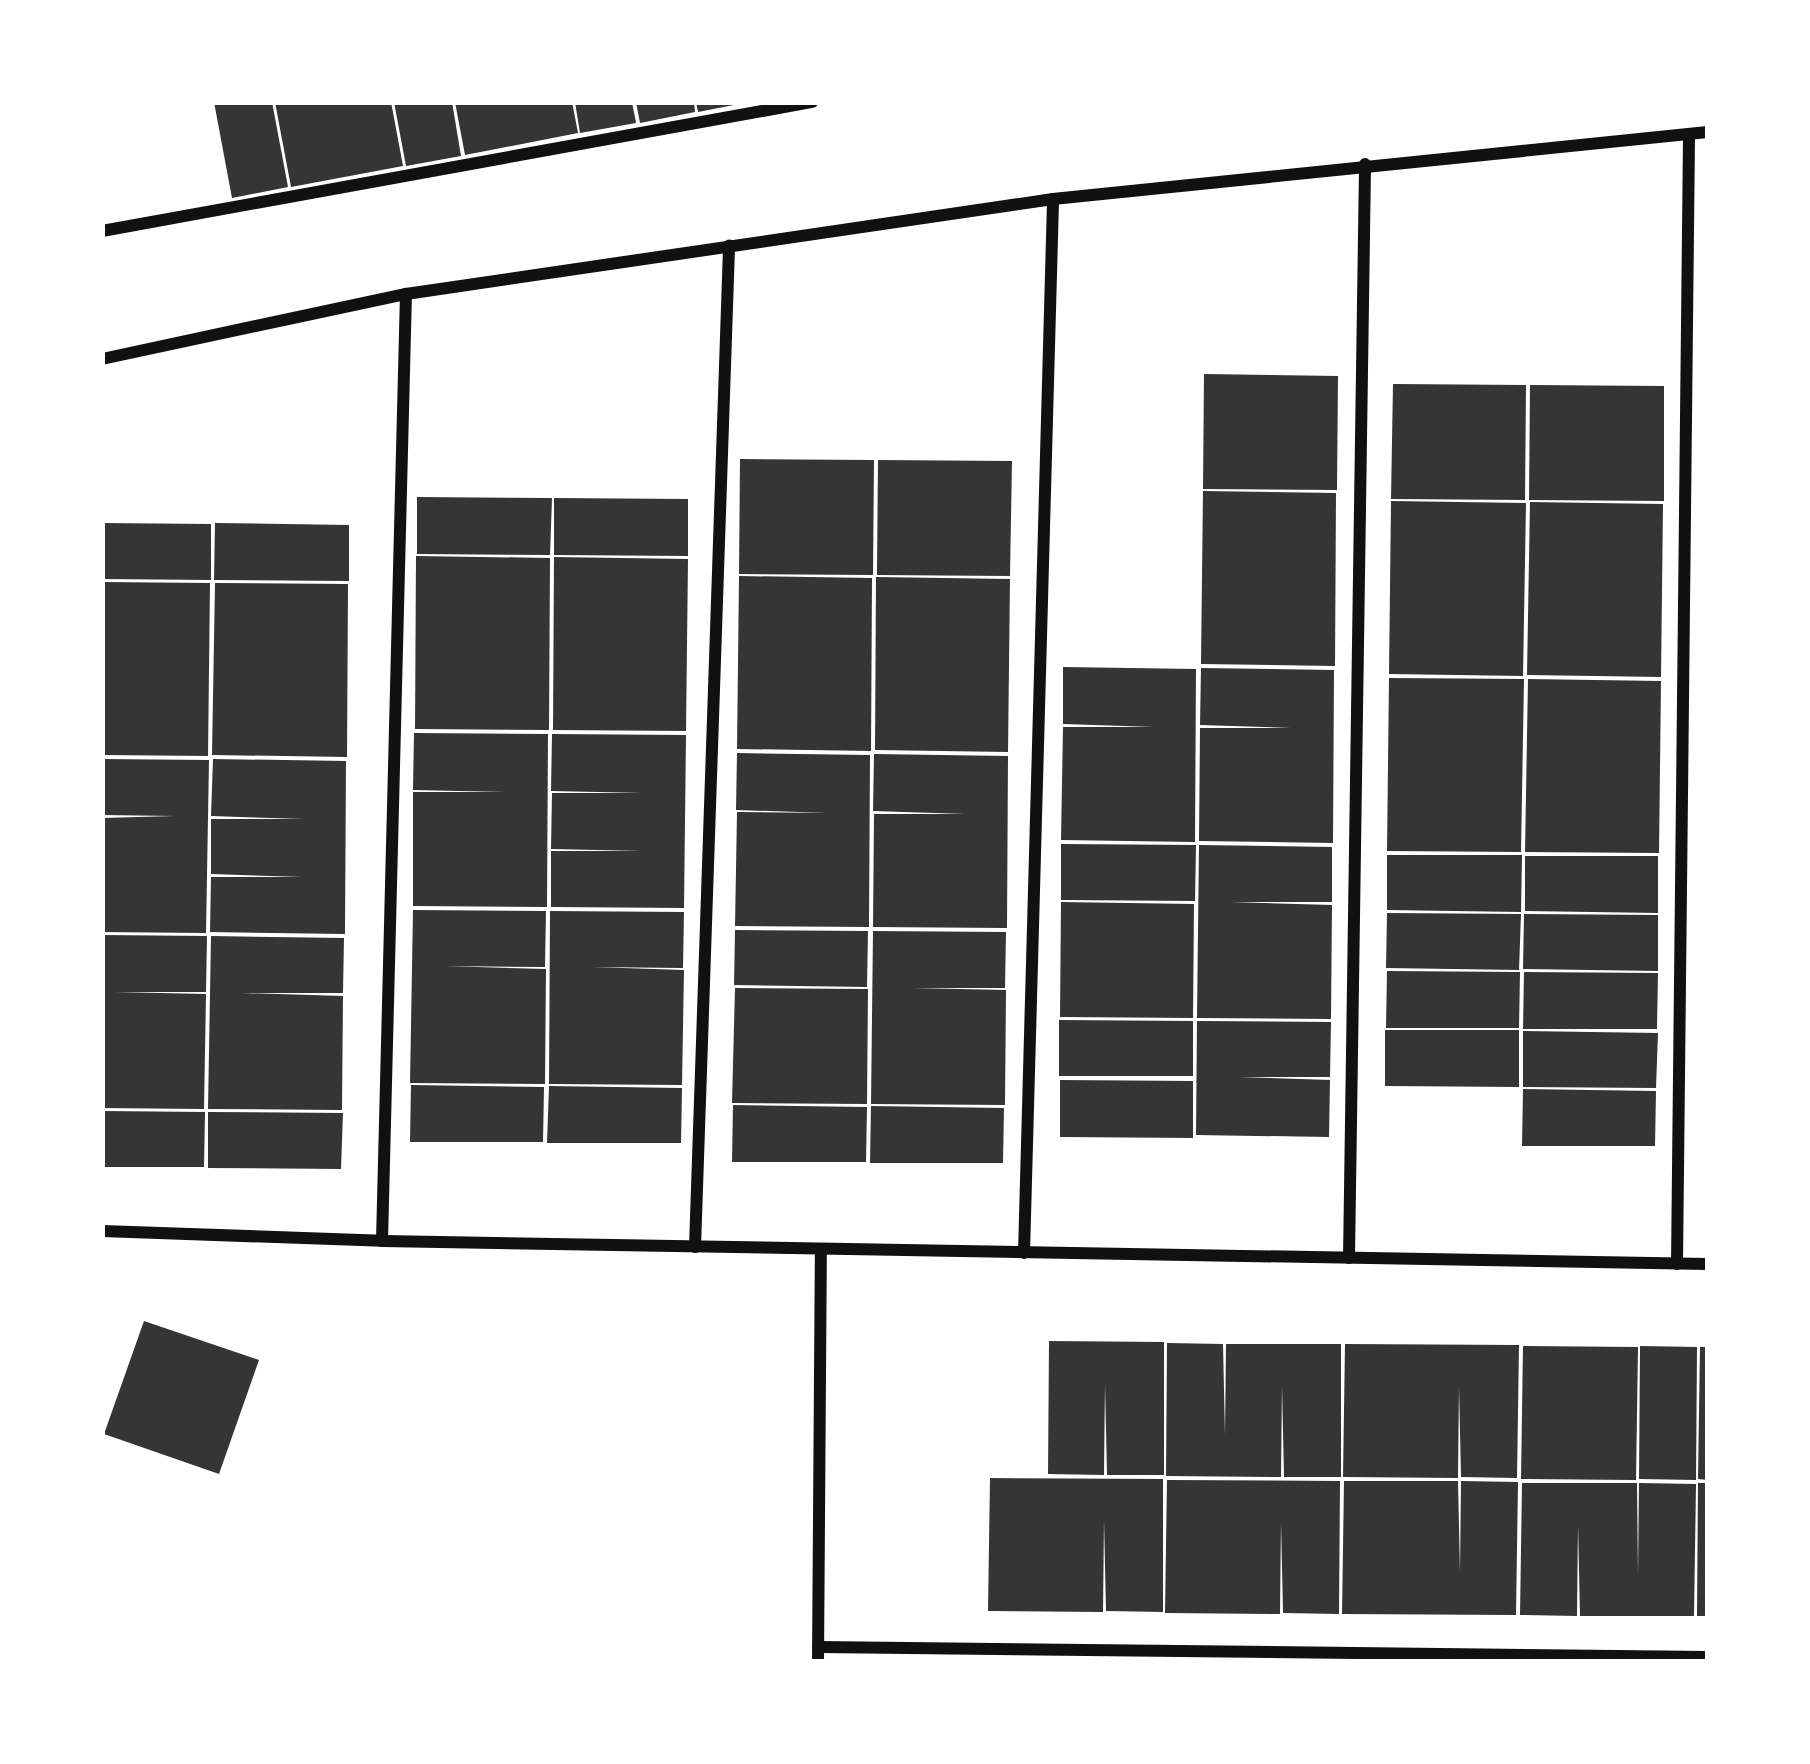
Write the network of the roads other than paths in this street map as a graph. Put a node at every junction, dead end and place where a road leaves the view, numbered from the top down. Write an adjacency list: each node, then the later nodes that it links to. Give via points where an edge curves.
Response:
1 (812, 102): 6 (street)
2 (1708, 132): 3 (street)
3 (1690, 134): 4 (street); 16 (street)
4 (1365, 164): 5 (street); 15 (street)
5 (1053, 199): 7 (street); 14 (street)
6 (102, 231)
7 (729, 246): 8 (street); 12 (street)
8 (406, 294): 9 (street); 11 (street)
9 (102, 359)
10 (102, 1232): 11 (street)
11 (382, 1241): 12 (street)
12 (695, 1247): 13 (street)
13 (821, 1250): 14 (street); 18 (street)
14 (1024, 1252): 15 (street)
15 (1348, 1258): 16 (street)
16 (1677, 1264): 17 (street)
17 (1708, 1264)
18 (818, 1647): 19 (street); 22 (street)
19 (1176, 1656): 21 (street)
20 (1708, 1657): 21 (street)
21 (1538, 1658)
22 (818, 1662)

